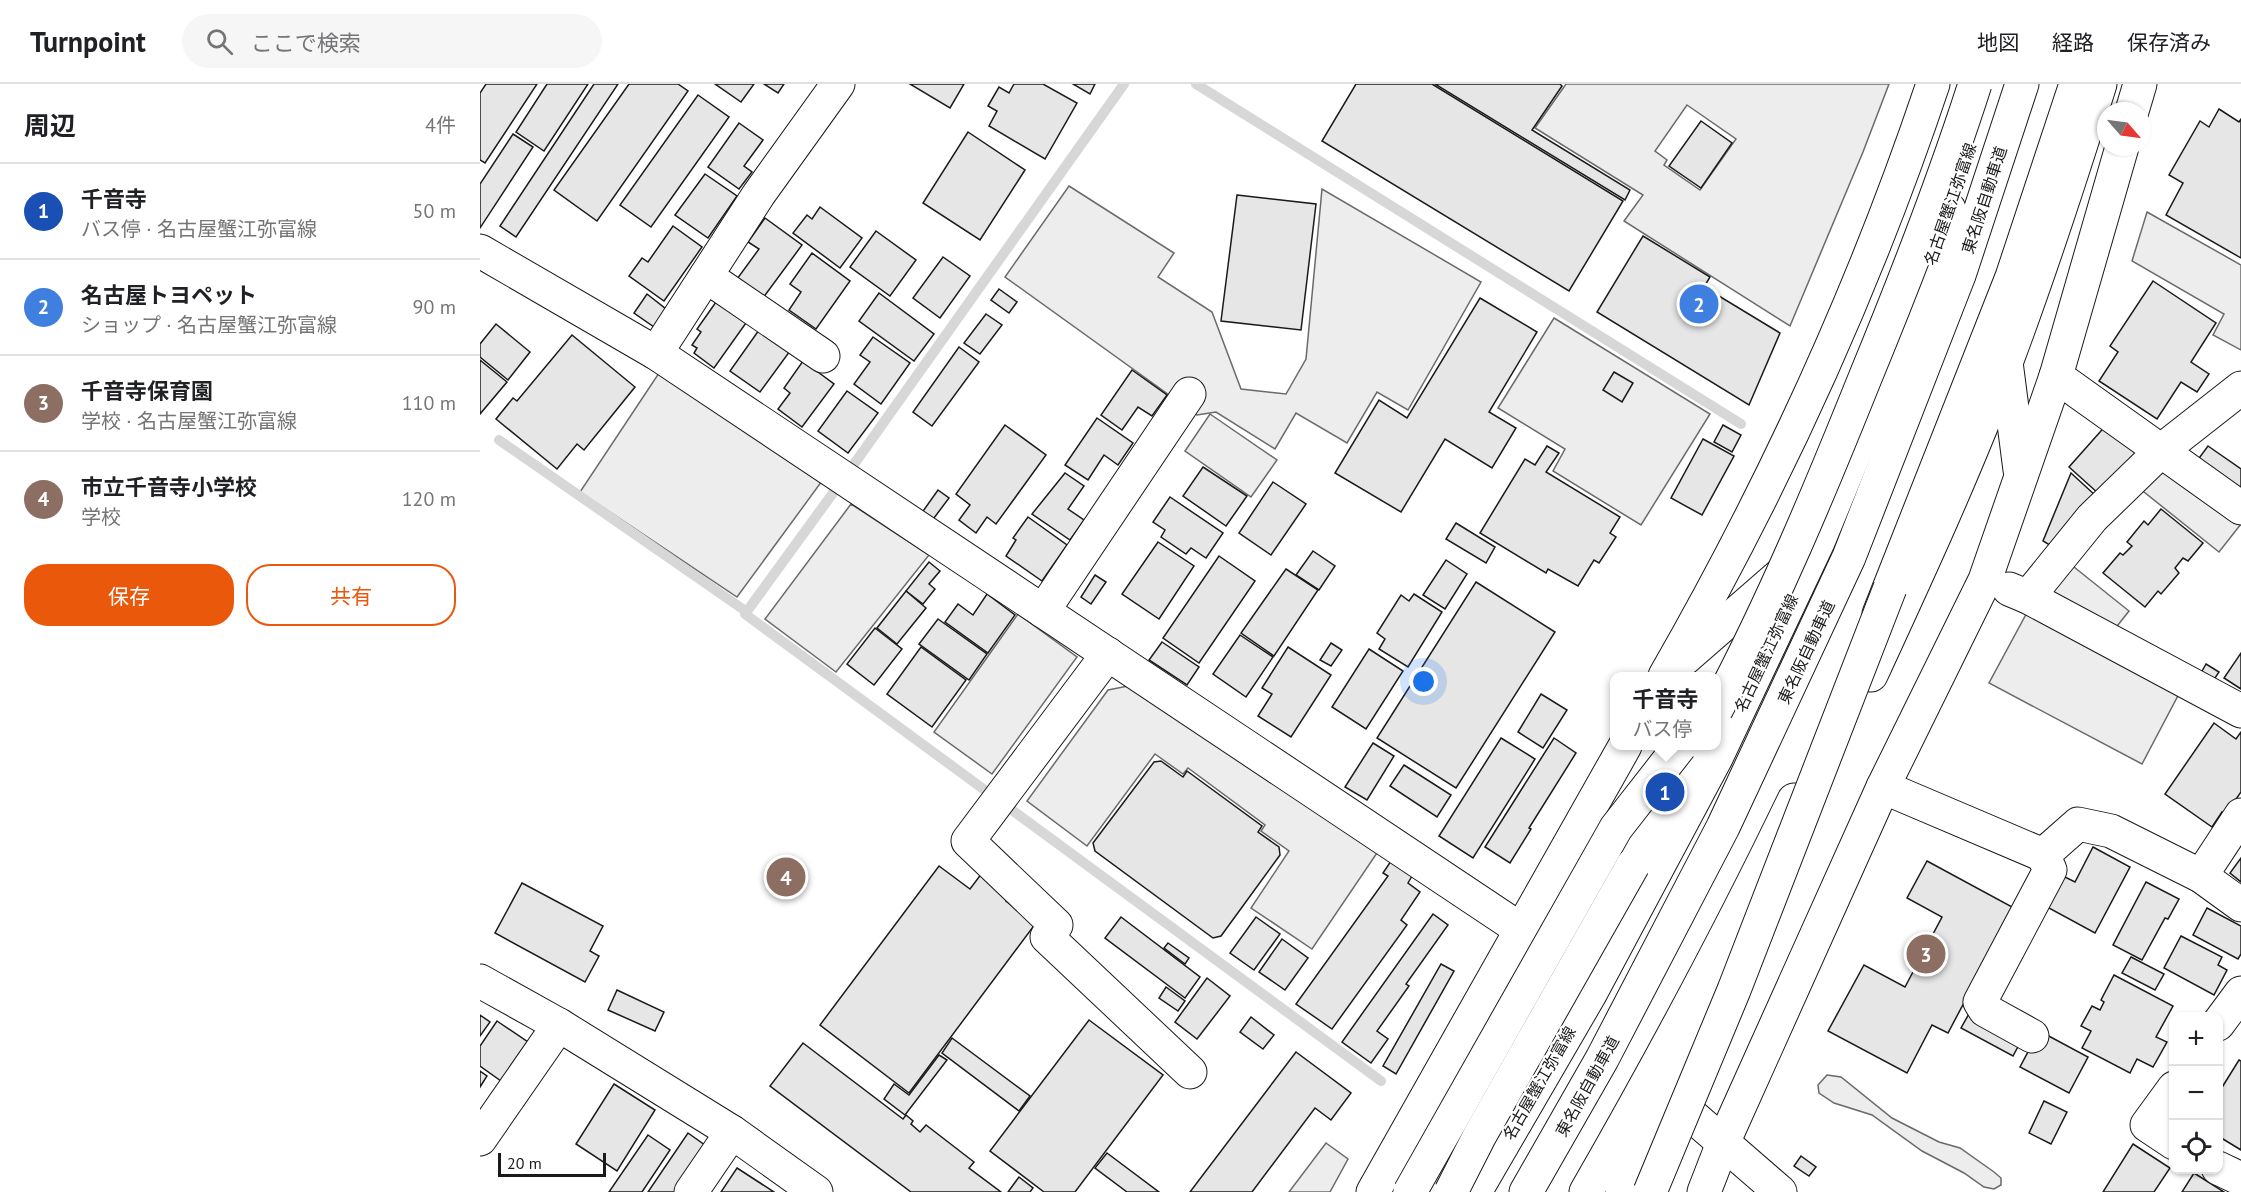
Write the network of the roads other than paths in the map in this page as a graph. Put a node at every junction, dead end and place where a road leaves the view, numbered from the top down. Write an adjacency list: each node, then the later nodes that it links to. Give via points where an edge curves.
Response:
1 (838, 84): 12 (main road)
2 (1933, 84): 28 (main road, via 1835,339 1772,478)
3 (1975, 84): 30 (main road, bridge, via 1913,261 1827,473)
4 (1991, 84): 22 (main road, 名古屋蟹江弥富線, via 1900,343)
5 (2022, 84): 64 (main road, 東名阪自動車道, via 1959,275 1850,556 1690,891 1602,1059)
6 (2076, 84): 24 (main road, via 2012,277)
7 (2100, 84): 15 (main road)
8 (2140, 84): 9 (main road)
9 (2135, 102)
10 (2119, 156): 16 (main road)
11 (480, 251): 13 (main road)
12 (706, 276): 13 (main road); 14 (main road)
13 (656, 353): 26 (main road)
14 (823, 356)
15 (2006, 362): 20 (main road); 50 (main road, via 1926,557)
16 (2056, 376): 19 (main road); 20 (main road)
17 (2241, 388): 19 (main road)
18 (1189, 394): 26 (main road)
19 (2162, 450): 21 (main road); 25 (main road, via 2092,518)
20 (2021, 477): 23 (main road)
21 (2241, 508)
22 (1818, 542): 29 (main road); 32 (main road, 名古屋蟹江弥富線)
23 (1985, 580): 25 (main road); 37 (main road)
24 (1890, 588): 65 (main road, bridge, via 1764,862 1647,1086); 67 (main road, bridge, via 1734,990)
25 (2028, 597): 31 (main road)
26 (1043, 611): 27 (main road)
27 (1108, 654): 42 (main road); 49 (main road, via 968,841 1056,925 1047,937)
28 (1668, 672)
29 (1669, 672)
30 (1726, 686)
31 (2241, 711)
32 (1721, 747)
33 (1623, 750): 42 (main road)
34 (1677, 750): 61 (main road, bridge, via 1616,828)
35 (1695, 750): 62 (main road, bridge)
36 (1720, 750): 45 (main road, 名古屋蟹江弥富線)
37 (1883, 787): 39 (main road); 55 (main road)
38 (2241, 815): 40 (main road)
39 (2043, 855): 40 (main road, via 2078,824 2111,831); 48 (main road, via 2050,870 1980,1002 1985,1010)
40 (2201, 876): 41 (main road)
41 (2241, 905)
42 (1520, 929): 45 (main road); 60 (main road)
43 (480, 981): 47 (main road)
44 (2241, 993): 46 (main road)
45 (1590, 994): 63 (main road, 名古屋蟹江弥富線)
46 (2223, 1017)
47 (559, 1025): 52 (main road); 53 (main road)
48 (2032, 1036)
49 (1190, 1072)
50 (1667, 1094): 55 (main road); 66 (main road)
51 (2169, 1095): 54 (main road, via 2147,1125)
52 (732, 1132): 58 (main road); 59 (main road)
53 (480, 1139)
54 (2169, 1140)
55 (1723, 1143): 68 (main road); 69 (main road)
56 (2223, 1170): 57 (main road)
57 (2241, 1179)
58 (691, 1192)
59 (816, 1192)
60 (1373, 1192)
61 (1410, 1192)
62 (1451, 1192)
63 (1475, 1192)
64 (1526, 1192)
65 (1586, 1192)
66 (1622, 1192)
67 (1650, 1192)
68 (1704, 1192)
69 (1780, 1192)

